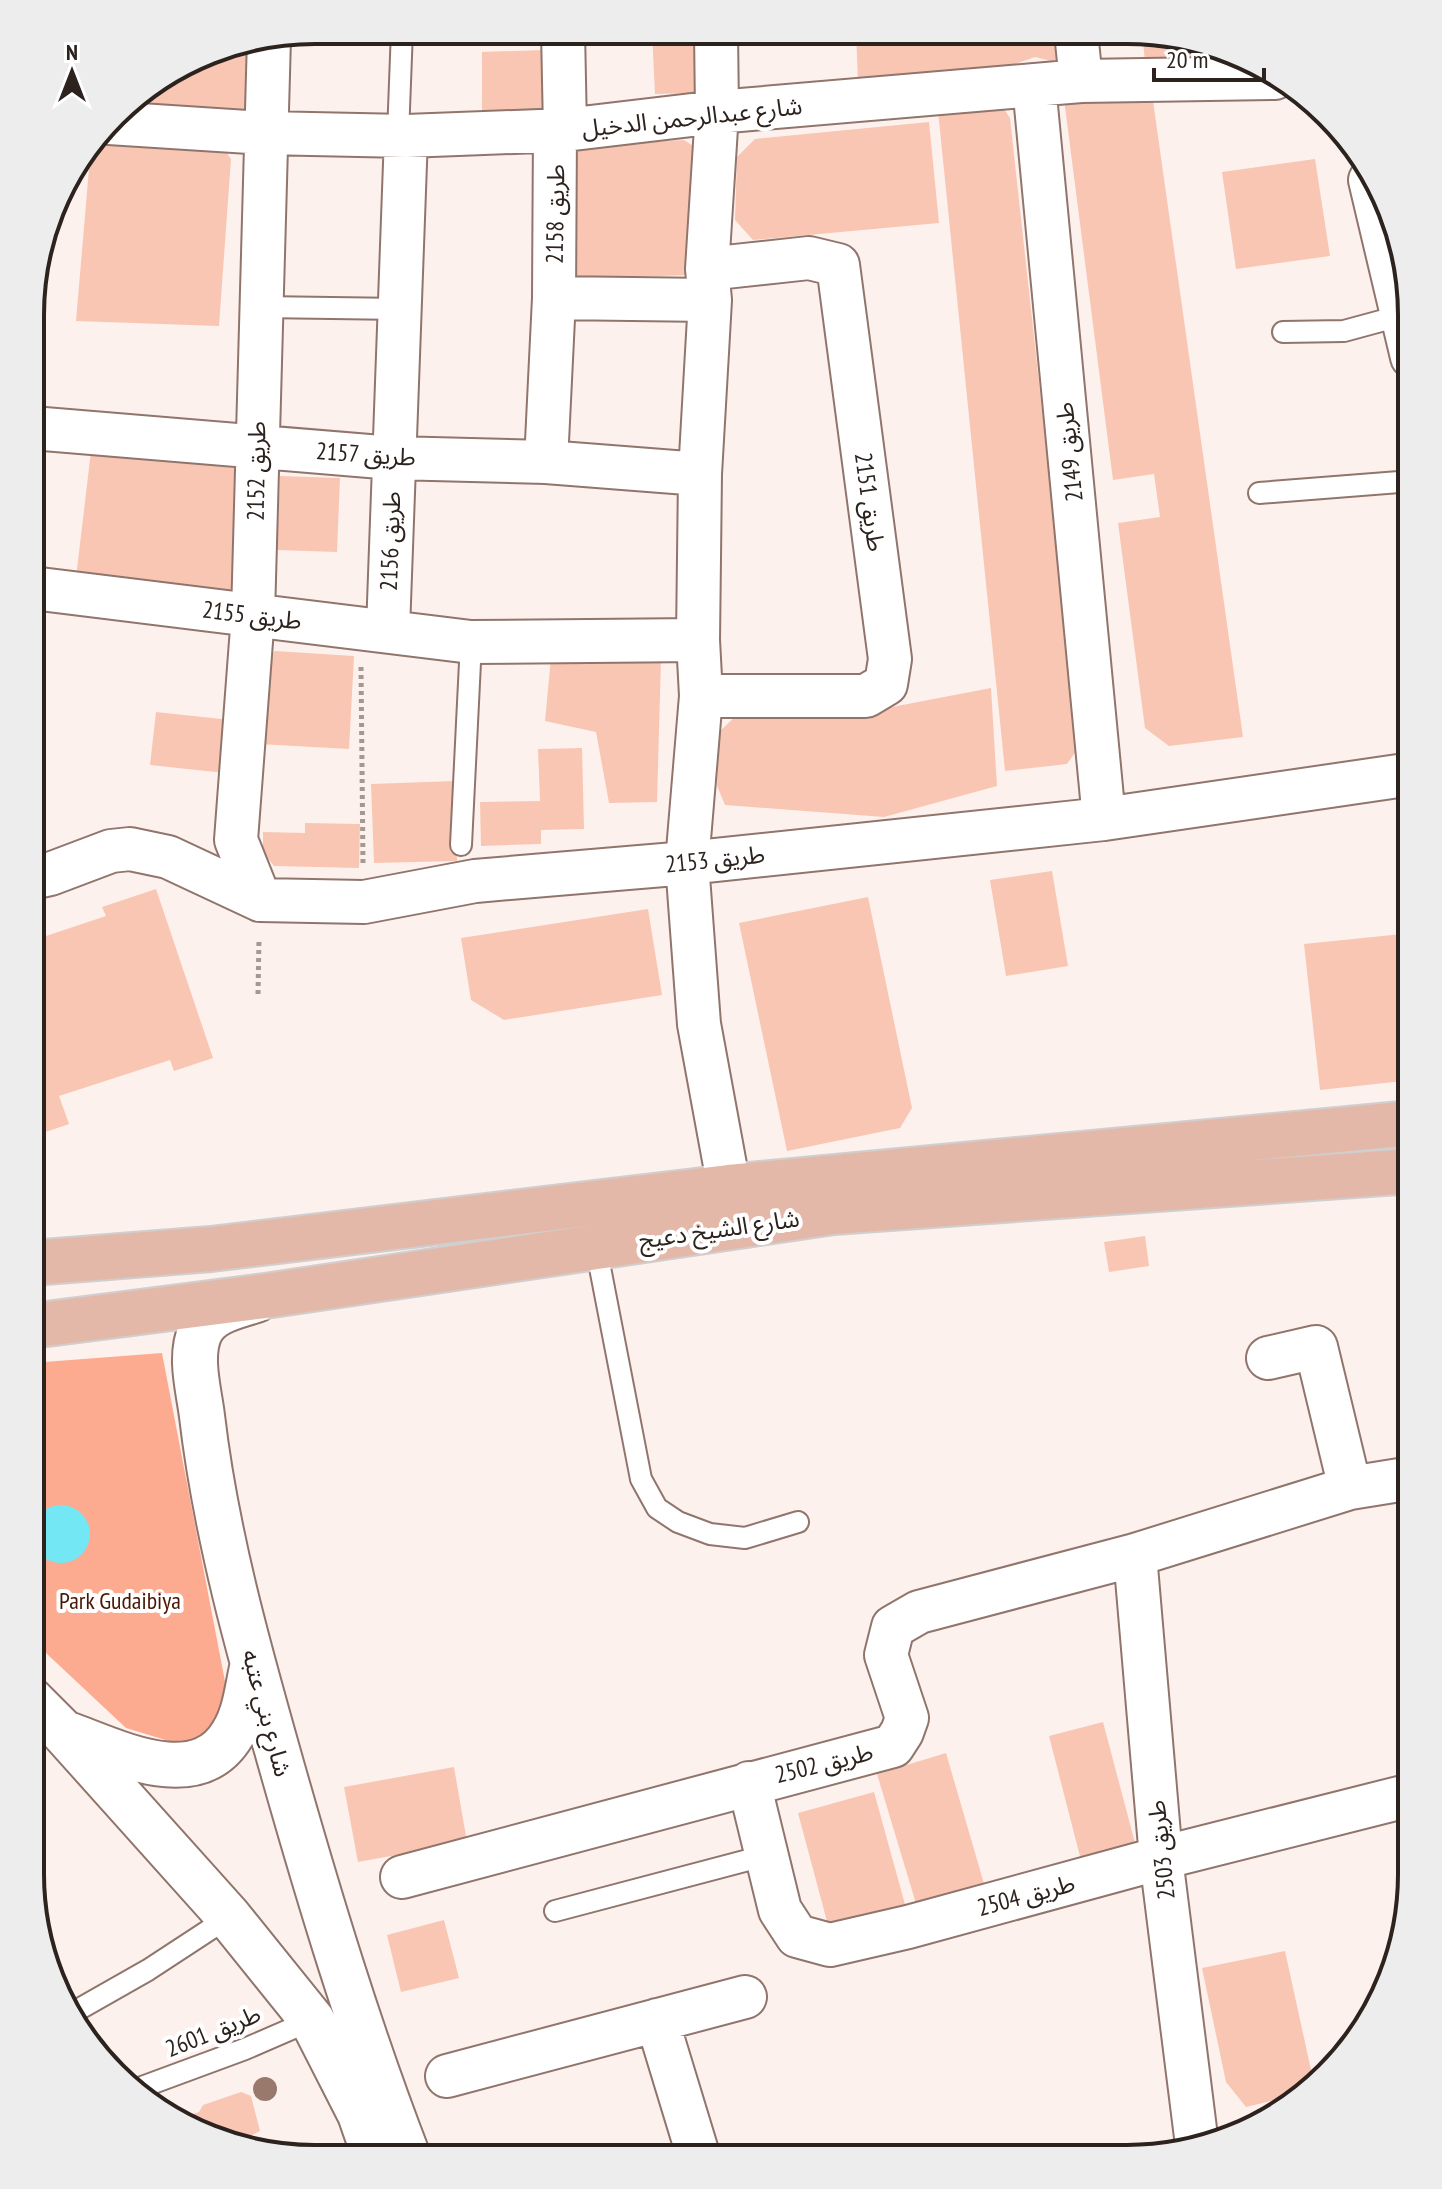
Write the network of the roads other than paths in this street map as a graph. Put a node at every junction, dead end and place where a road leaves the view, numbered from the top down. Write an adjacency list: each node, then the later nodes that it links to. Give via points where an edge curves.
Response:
1 (402, 44): 13 (lane)
2 (563, 44): 11 (street, طريق 2158)
3 (716, 44): 9 (street)
4 (1079, 44): 7 (street)
5 (268, 48): 12 (street, طريق 2152)
6 (1259, 78): 7 (street, شارع عبدالرحمن الدخيل)
7 (1081, 81): 8 (street, شارع عبدالرحمن الدخيل)
8 (1034, 85): 9 (street, شارع عبدالرحمن الدخيل); 36 (street, طريق 2149)
9 (717, 112): 11 (street, شارع عبدالرحمن الدخيل); 15 (street)
10 (122, 124): 12 (street, شارع عبدالرحمن الدخيل)
11 (560, 130): 13 (street, شارع عبدالرحمن الدخيل); 17 (street, طريق 2158)
12 (264, 133): 13 (street, شارع عبدالرحمن الدخيل); 18 (street, طريق 2152)
13 (402, 136): 19 (street, طريق 2156)
14 (1378, 214): 16 (street)
15 (708, 284): 17 (street, طريق 2158); 26 (street); 34 (street, طريق 2151, via 809,258 838,265 890,659 886,684 866,696)
16 (1396, 285)
17 (554, 298): 25 (street, طريق 2158)
18 (261, 307): 19 (lane); 23 (street, طريق 2152)
19 (402, 309): 24 (street, طريق 2156)
20 (1398, 316): 21 (lane, via 1344,331)
21 (1283, 332)
22 (44, 429): 23 (street, طريق 2157)
23 (257, 446): 24 (street, طريق 2157); 30 (street, طريق 2152)
24 (393, 458): 25 (street, طريق 2157); 31 (street, طريق 2156)
25 (546, 462): 26 (street, طريق 2157)
26 (700, 474): 32 (street)
27 (1398, 482): 28 (lane)
28 (1259, 493)
29 (44, 589): 30 (street, طريق 2155)
30 (253, 615): 31 (street, طريق 2155); 40 (street, طريق 2152, via 236,840)
31 (374, 629): 33 (street, طريق 2155)
32 (698, 640): 33 (street, طريق 2155); 34 (street)
33 (471, 642): 37 (lane)
34 (701, 696): 38 (street)
35 (1398, 776): 36 (street, طريق 2153)
36 (1104, 819): 38 (street, طريق 2153)
37 (461, 845)
38 (687, 863): 40 (street, طريق 2153, via 475,881 364,902); 43 (street, via 699,1024)
39 (44, 875): 40 (street, طريق 2153, via 130,849 168,857)
40 (260, 900)
41 (1397, 1124): 43 (main road, شارع الشيخ دعيج)
42 (1397, 1172): 44 (main road, شارع الشيخ دعيج, via 833,1212)
43 (729, 1187): 45 (main road, شارع الشيخ دعيج, via 211,1249)
44 (596, 1247): 46 (main road, شارع الشيخ دعيج); 51 (lane, via 641,1479 657,1508 710,1534 745,1538)
45 (44, 1260)
46 (265, 1296): 47 (main road, شارع الشيخ دعيج); 53 (main road, شارع بني عتبه, via 215,1314 201,1330 196,1355 206,1451)
47 (44, 1324)
48 (1268, 1358): 50 (street, via 1316,1347)
49 (1397, 1480): 50 (street, طريق 2502)
50 (1350, 1488): 52 (street, طريق 2502)
51 (798, 1522)
52 (1135, 1555): 56 (street, طريق 2502, via 919,1612 893,1627 886,1655 907,1718 893,1746); 59 (street, طريق 2503)
53 (253, 1666): 55 (main road, via 241,1718 210,1758 180,1766 145,1762); 71 (main road, شارع بني عتبه, via 327,1926)
54 (44, 1713): 55 (main road)
55 (64, 1733): 62 (main road)
56 (749, 1783): 58 (street, طريق 2504); 60 (street, طريق 2502)
57 (1397, 1799): 59 (street, طريق 2504)
58 (767, 1855): 59 (street, طريق 2504, via 780,1910 797,1936 830,1945); 61 (lane)
59 (1161, 1858): 69 (street, طريق 2503)
60 (402, 1877)
61 (555, 1911)
62 (229, 1917): 64 (lane); 65 (main road)
63 (745, 1997): 66 (street)
64 (79, 2009)
65 (312, 2020): 68 (lane, طريق 2601); 70 (main road)
66 (657, 2020): 67 (street); 72 (street)
67 (447, 2076)
68 (146, 2086)
69 (1196, 2136)
70 (371, 2145)
71 (403, 2145)
72 (695, 2145)

